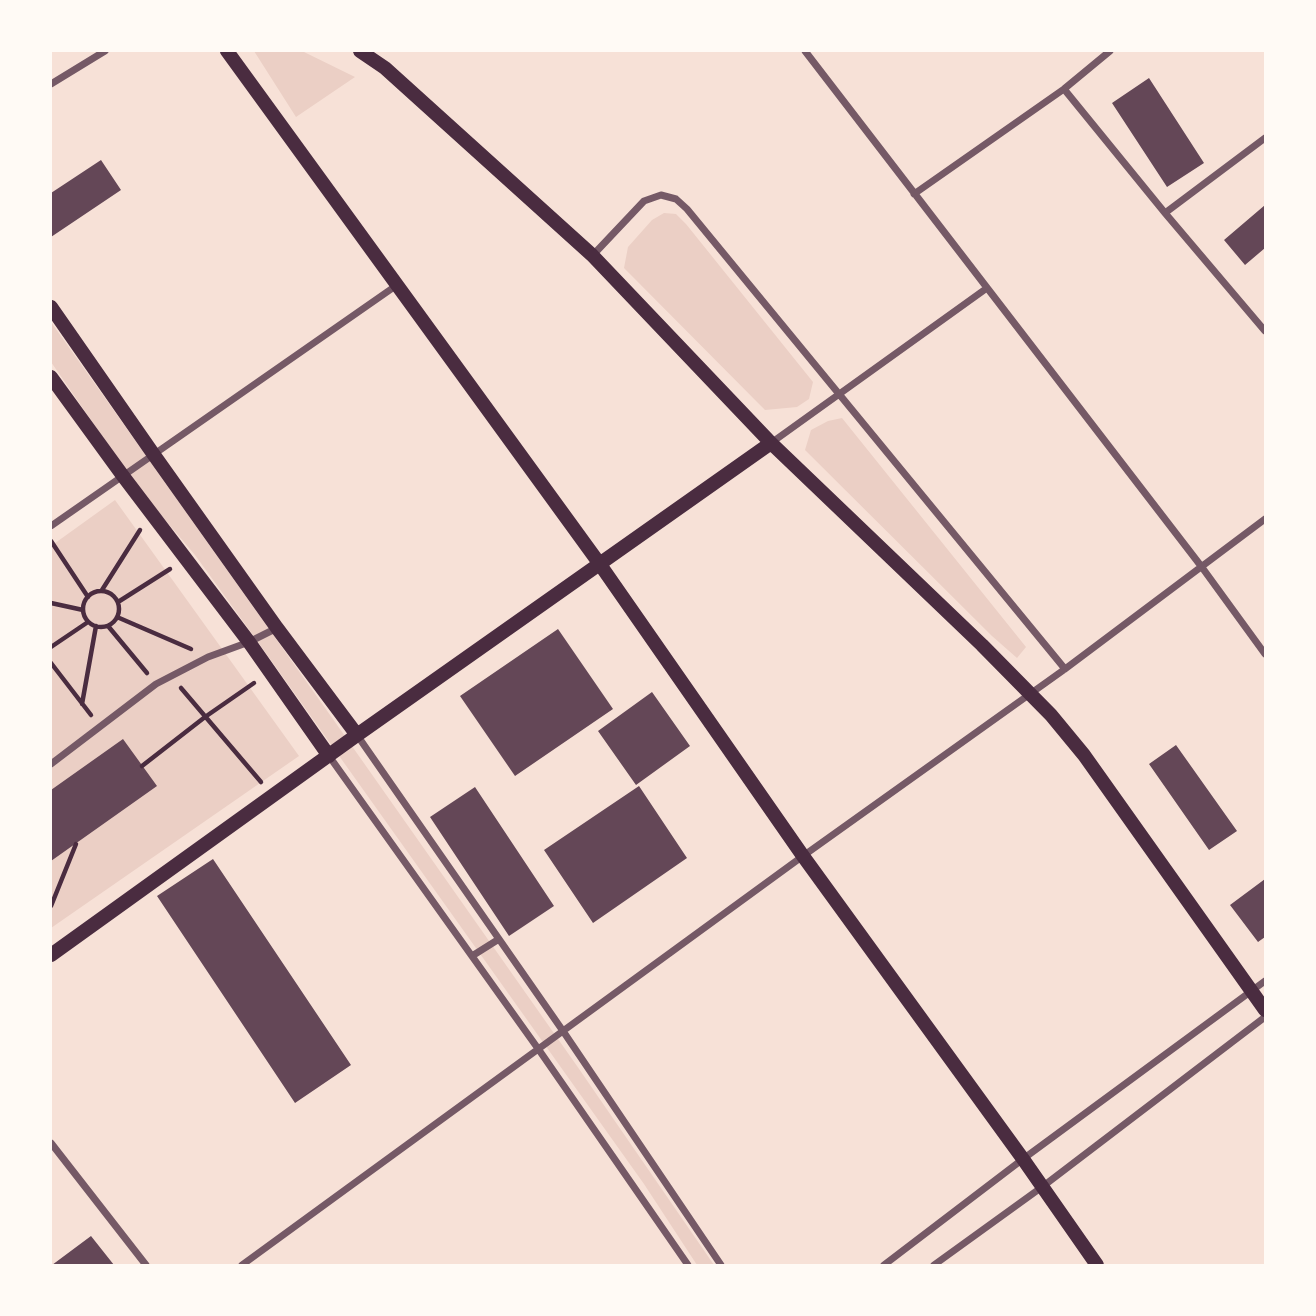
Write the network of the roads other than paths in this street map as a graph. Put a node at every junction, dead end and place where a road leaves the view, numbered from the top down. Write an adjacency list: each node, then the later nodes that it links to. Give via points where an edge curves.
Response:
1 (106, 51): 6 (street)
2 (227, 51): 12 (main road)
3 (360, 51): 11 (main road, via 385,68)
4 (805, 51): 9 (street)
5 (1110, 51): 7 (street)
6 (51, 84)
7 (1064, 89): 9 (street); 10 (street)
8 (1265, 138): 10 (street)
9 (914, 194): 13 (street)
10 (1165, 213): 15 (street)
11 (592, 256): 17 (street, via 645,201 662,195 676,199); 18 (main road)
12 (397, 285): 19 (street); 23 (main road)
13 (987, 288): 17 (street); 24 (street)
14 (51, 307): 19 (main road)
15 (1265, 331)
16 (51, 377): 20 (main road)
17 (840, 395): 18 (street); 28 (street)
18 (771, 443): 23 (main road); 29 (main road)
19 (153, 455): 20 (street); 25 (main road)
20 (123, 476): 22 (street); 26 (main road)
21 (1265, 519): 24 (street)
22 (51, 526)
23 (598, 564): 30 (main road); 33 (main road)
24 (1201, 566): 27 (street); 28 (street)
25 (277, 628): 26 (street); 30 (main road)
26 (250, 642): 31 (main road); 32 (street, via 156,684)
27 (1265, 654)
28 (1065, 669): 29 (street)
29 (1030, 694): 33 (street); 38 (main road, via 1084,755)
30 (356, 735): 31 (main road); 34 (street)
31 (329, 756): 35 (main road); 36 (street)
32 (51, 764)
33 (803, 856): 41 (street); 44 (main road)
34 (499, 939): 36 (street); 41 (street)
35 (51, 955)
36 (472, 956): 42 (street)
37 (1265, 981): 38 (street)
38 (1252, 991): 39 (main road); 44 (street)
39 (1265, 1010)
40 (1265, 1017): 45 (street)
41 (564, 1031): 42 (street); 49 (street)
42 (539, 1049): 47 (street); 48 (street)
43 (51, 1143): 46 (street)
44 (1023, 1159): 45 (main road); 50 (street)
45 (1042, 1187): 51 (street); 52 (main road)
46 (146, 1265)
47 (242, 1265)
48 (688, 1265)
49 (721, 1265)
50 (884, 1265)
51 (934, 1265)
52 (1097, 1265)

